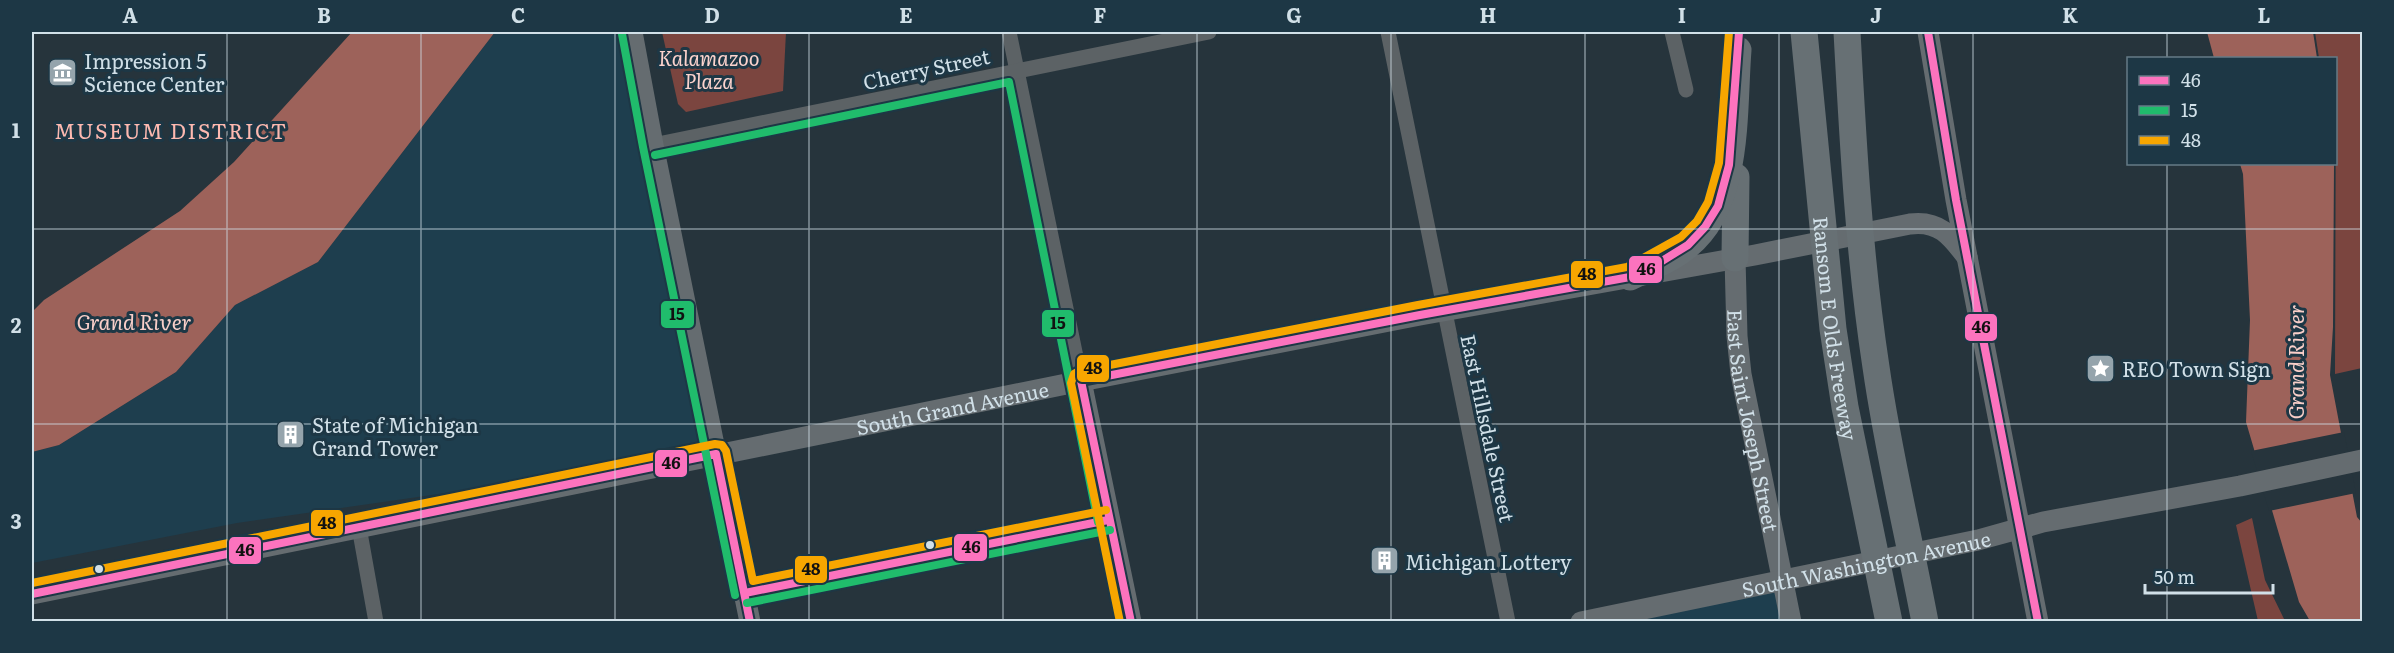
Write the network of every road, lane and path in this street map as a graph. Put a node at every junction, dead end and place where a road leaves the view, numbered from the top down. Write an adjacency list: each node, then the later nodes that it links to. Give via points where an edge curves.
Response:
1 (632, 32): 14 (street)
2 (1009, 32): 12 (street)
3 (1209, 32): 12 (street, Cherry Street)
4 (1388, 32): 19 (street, East Hillsdale Street)
5 (1672, 32): 13 (street)
6 (1791, 32): 15 (highway)
7 (1804, 32): 15 (highway, Ransom E Olds Freeway)
8 (1846, 32): 20 (highway, Ransom E Olds Freeway, via 1856,192)
9 (1865, 32): 20 (highway)
10 (1928, 32): 16 (street)
11 (1739, 41): 17 (highway); 18 (highway, via 1729,165 1718,206 1688,245)
12 (1017, 70): 14 (street, Cherry Street); 21 (street)
13 (1686, 90)
14 (653, 145): 23 (street)
15 (1818, 174): 22 (highway, Ransom E Olds Freeway)
16 (1968, 257): 17 (street, South Grand Avenue, via 1942,230 1920,222 1777,250); 26 (street)
17 (1734, 267): 18 (street, South Grand Avenue, via 1699,265); 27 (street, East Saint Joseph Street, via 1741,374)
18 (1630, 277): 19 (street, South Grand Avenue)
19 (1444, 311): 21 (street, South Grand Avenue); 32 (street, East Hillsdale Street)
20 (1875, 364): 37 (highway, Ransom E Olds Freeway)
21 (1081, 381): 23 (street, South Grand Avenue); 31 (street)
22 (1845, 407): 35 (highway); 36 (highway, Ransom E Olds Freeway)
23 (716, 454): 25 (street, South Grand Avenue); 30 (street)
24 (2360, 460): 26 (street, South Washington Avenue)
25 (359, 527): 28 (street, South Grand Avenue); 29 (street)
26 (2019, 529): 27 (street, South Washington Avenue); 38 (street)
27 (1783, 579): 33 (street, South Washington Avenue); 34 (street, East Saint Joseph Street)
28 (32, 594)
29 (376, 621)
30 (750, 621)
31 (1131, 621)
32 (1508, 621)
33 (1581, 621)
34 (1791, 621)
35 (1876, 621)
36 (1889, 621)
37 (1925, 621)
38 (2038, 621)

